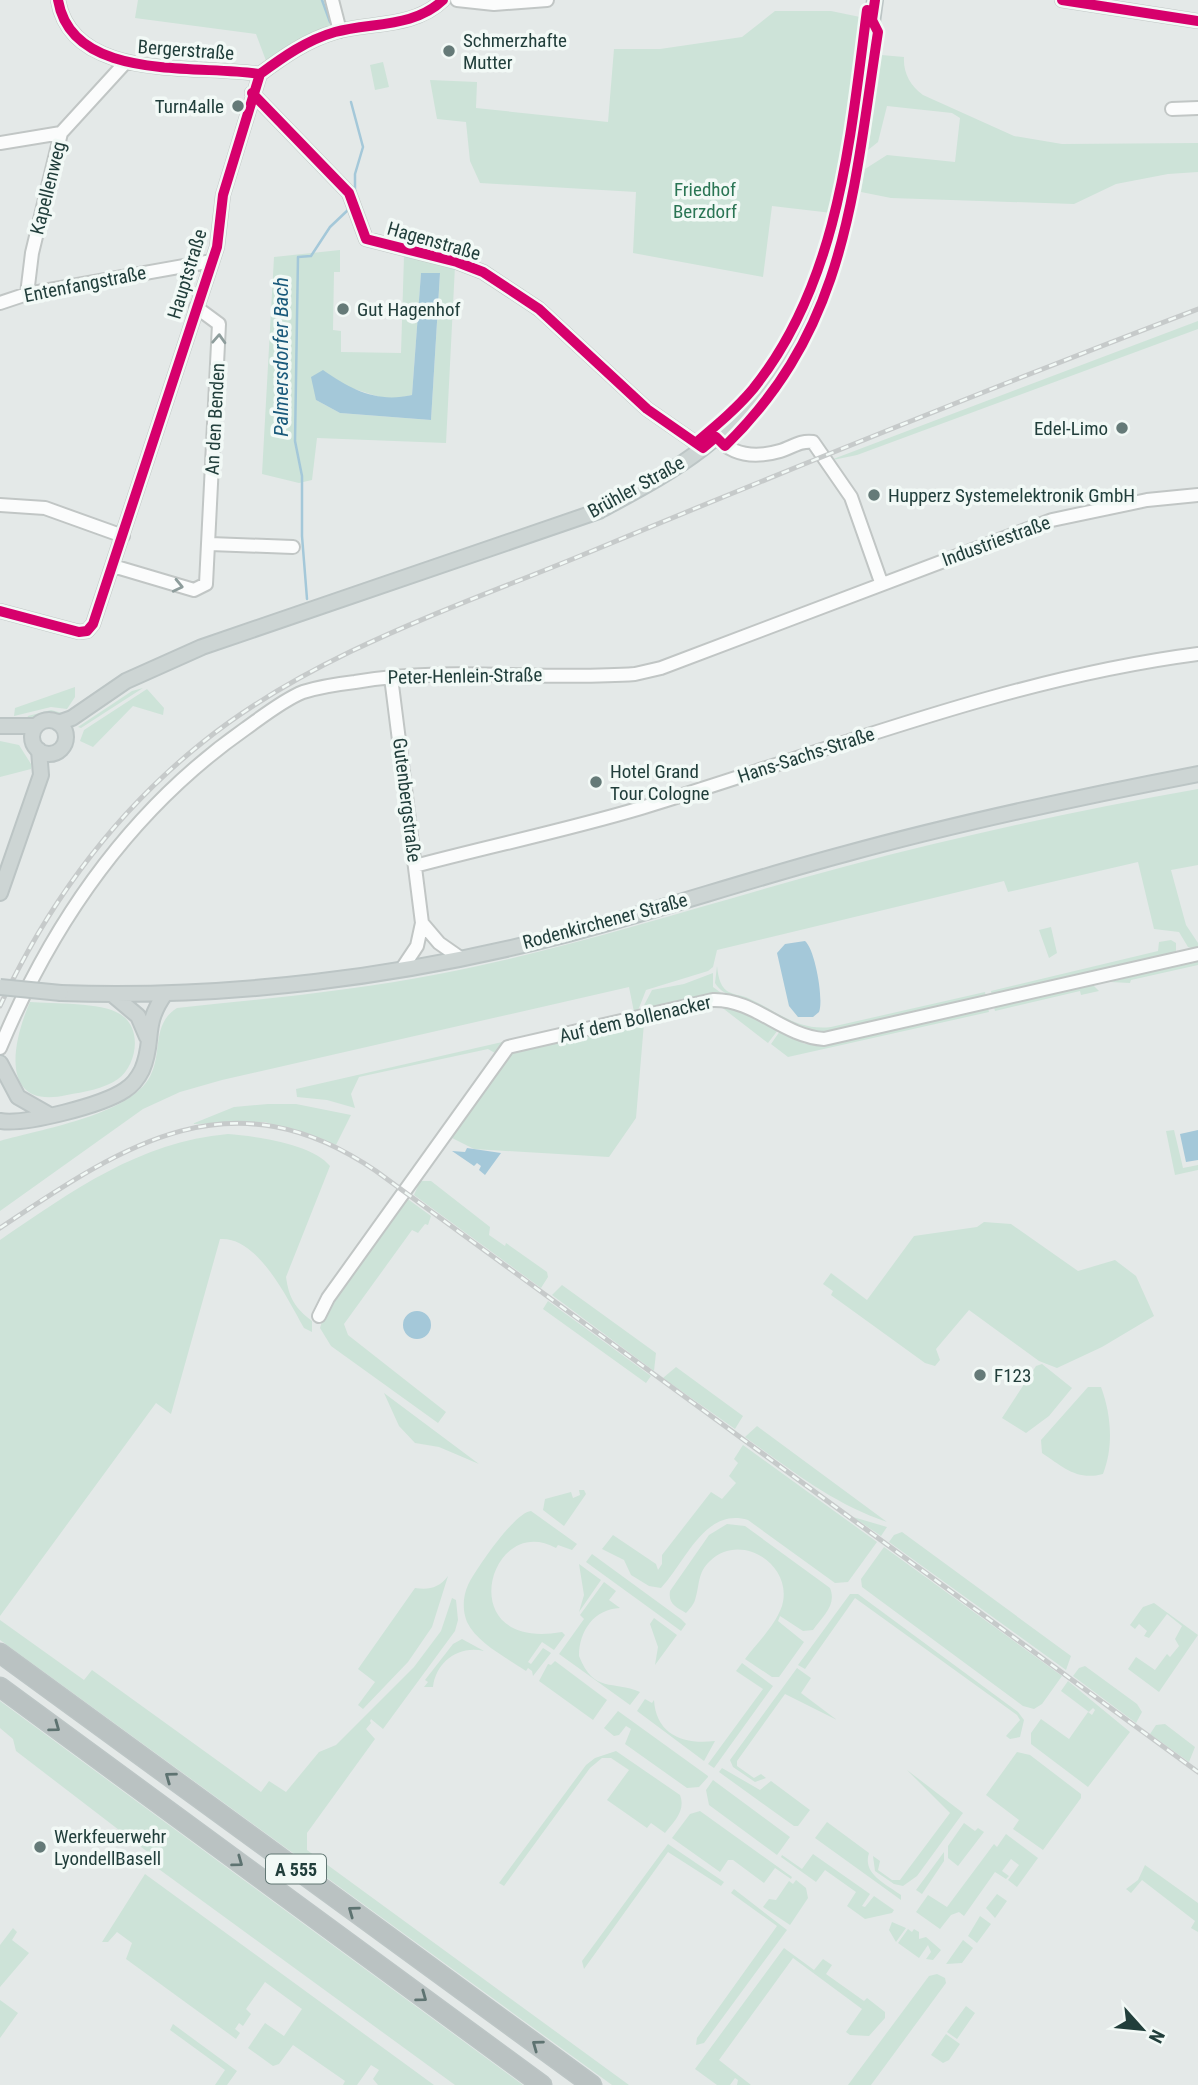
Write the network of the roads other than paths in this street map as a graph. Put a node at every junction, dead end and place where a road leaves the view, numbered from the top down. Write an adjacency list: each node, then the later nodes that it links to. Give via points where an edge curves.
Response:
1 (58, 0): 11 (street, Bergerstraße, via 62,19 81,42)
2 (332, 0): 10 (street)
3 (443, 0): 10 (street, via 410,19)
4 (457, 0): 5 (street, via 484,4)
5 (547, 0)
6 (875, 0): 22 (main road, Brühler Straße, via 844,206 826,269 785,357 750,404)
7 (1062, 0): 8 (street)
8 (1108, 4): 9 (street)
9 (1198, 21)
10 (341, 31): 12 (street, via 312,40)
11 (125, 63): 12 (street, Bergerstraße); 16 (street, Kapellenweg)
12 (260, 74): 13 (street, Hauptstraße)
13 (252, 93): 18 (street, Hauptstraße, via 223,195); 23 (street, Hagenstraße, via 349,193 366,239 483,272 540,309 648,409)
14 (1198, 108): 15 (street)
15 (1172, 109)
16 (61, 133): 17 (street); 19 (street, Kapellenweg, via 32,253)
17 (0, 143)
18 (212, 261): 19 (street, Entenfangstraße); 21 (street, Hauptstraße)
19 (27, 294): 20 (street, Entenfangstraße)
20 (0, 303)
21 (197, 307): 26 (street, Hauptstraße); 27 (street, An den Benden, one-way to 21, via 219,324)
22 (716, 437): 23 (main road, Brühler Straße); 30 (street, via 737,452 757,456 813,442 851,497)
23 (703, 449): 36 (main road, Brühler Straße, via 598,511 212,643 142,676 131,689)
24 (1198, 495): 30 (street, Industriestraße, via 1068,515)
25 (0, 505): 26 (street, via 45,508)
26 (123, 536): 29 (street, Hauptstraße)
27 (210, 544): 28 (street); 29 (street, An den Benden, one-way to 27, via 167,584 200,589 207,579)
28 (293, 547)
29 (113, 566): 31 (street, Hauptstraße, via 87,631)
30 (881, 582): 32 (street, Industriestraße)
31 (0, 611)
32 (800, 614): 34 (street, Peter-Henlein-Straße, via 635,674)
33 (1198, 654): 42 (street, Hans-Sachs-Straße, via 1134,662 1020,688 639,808)
34 (391, 677): 42 (street, Gutenbergstraße); 52 (street, Peter-Henlein-Straße, via 302,693 212,752 151,808 104,861 74,904 43,956)
35 (0, 726): 38 (main road)
36 (62, 728): 38 (main road, via 43,721); 39 (main road, via 65,743)
37 (0, 732): 38 (main road)
38 (36, 738): 39 (main road, via 48,754); 41 (main road, via 41,775)
39 (57, 752): 41 (main road, via 44,793)
40 (1198, 774): 46 (main road, Rodenkirchener Straße, via 977,820 831,857 562,936)
41 (20, 837): 43 (main road)
42 (415, 866): 44 (street, Gutenbergstraße)
43 (0, 893)
44 (422, 923): 46 (street); 47 (street, via 417,946)
45 (1198, 954): 58 (street, Auf dem Bollenacker, via 824,1039 795,1035 742,1003 720,1000 508,1047)
46 (459, 957): 47 (main road, Rodenkirchener Straße)
47 (403, 967): 49 (main road, Rodenkirchener Straße, via 300,983)
48 (0, 987): 50 (main road, Rodenkirchener Straße, bridge)
49 (165, 994): 50 (main road, Rodenkirchener Straße); 51 (main road, via 152,1013)
50 (113, 995): 51 (main road, via 138,1016)
51 (147, 1037): 55 (main road, via 141,1072 124,1091)
52 (0, 1048)
53 (0, 1063): 55 (main road, via 18,1097)
54 (0, 1111): 56 (main road)
55 (49, 1114): 56 (main road)
56 (26, 1119): 57 (main road)
57 (0, 1121)
58 (319, 1316)
59 (0, 1653): 62 (highway, A 555, one-way to 59)
60 (0, 1687): 61 (highway, A 555, one-way to 61)
61 (542, 2085)
62 (592, 2085)

